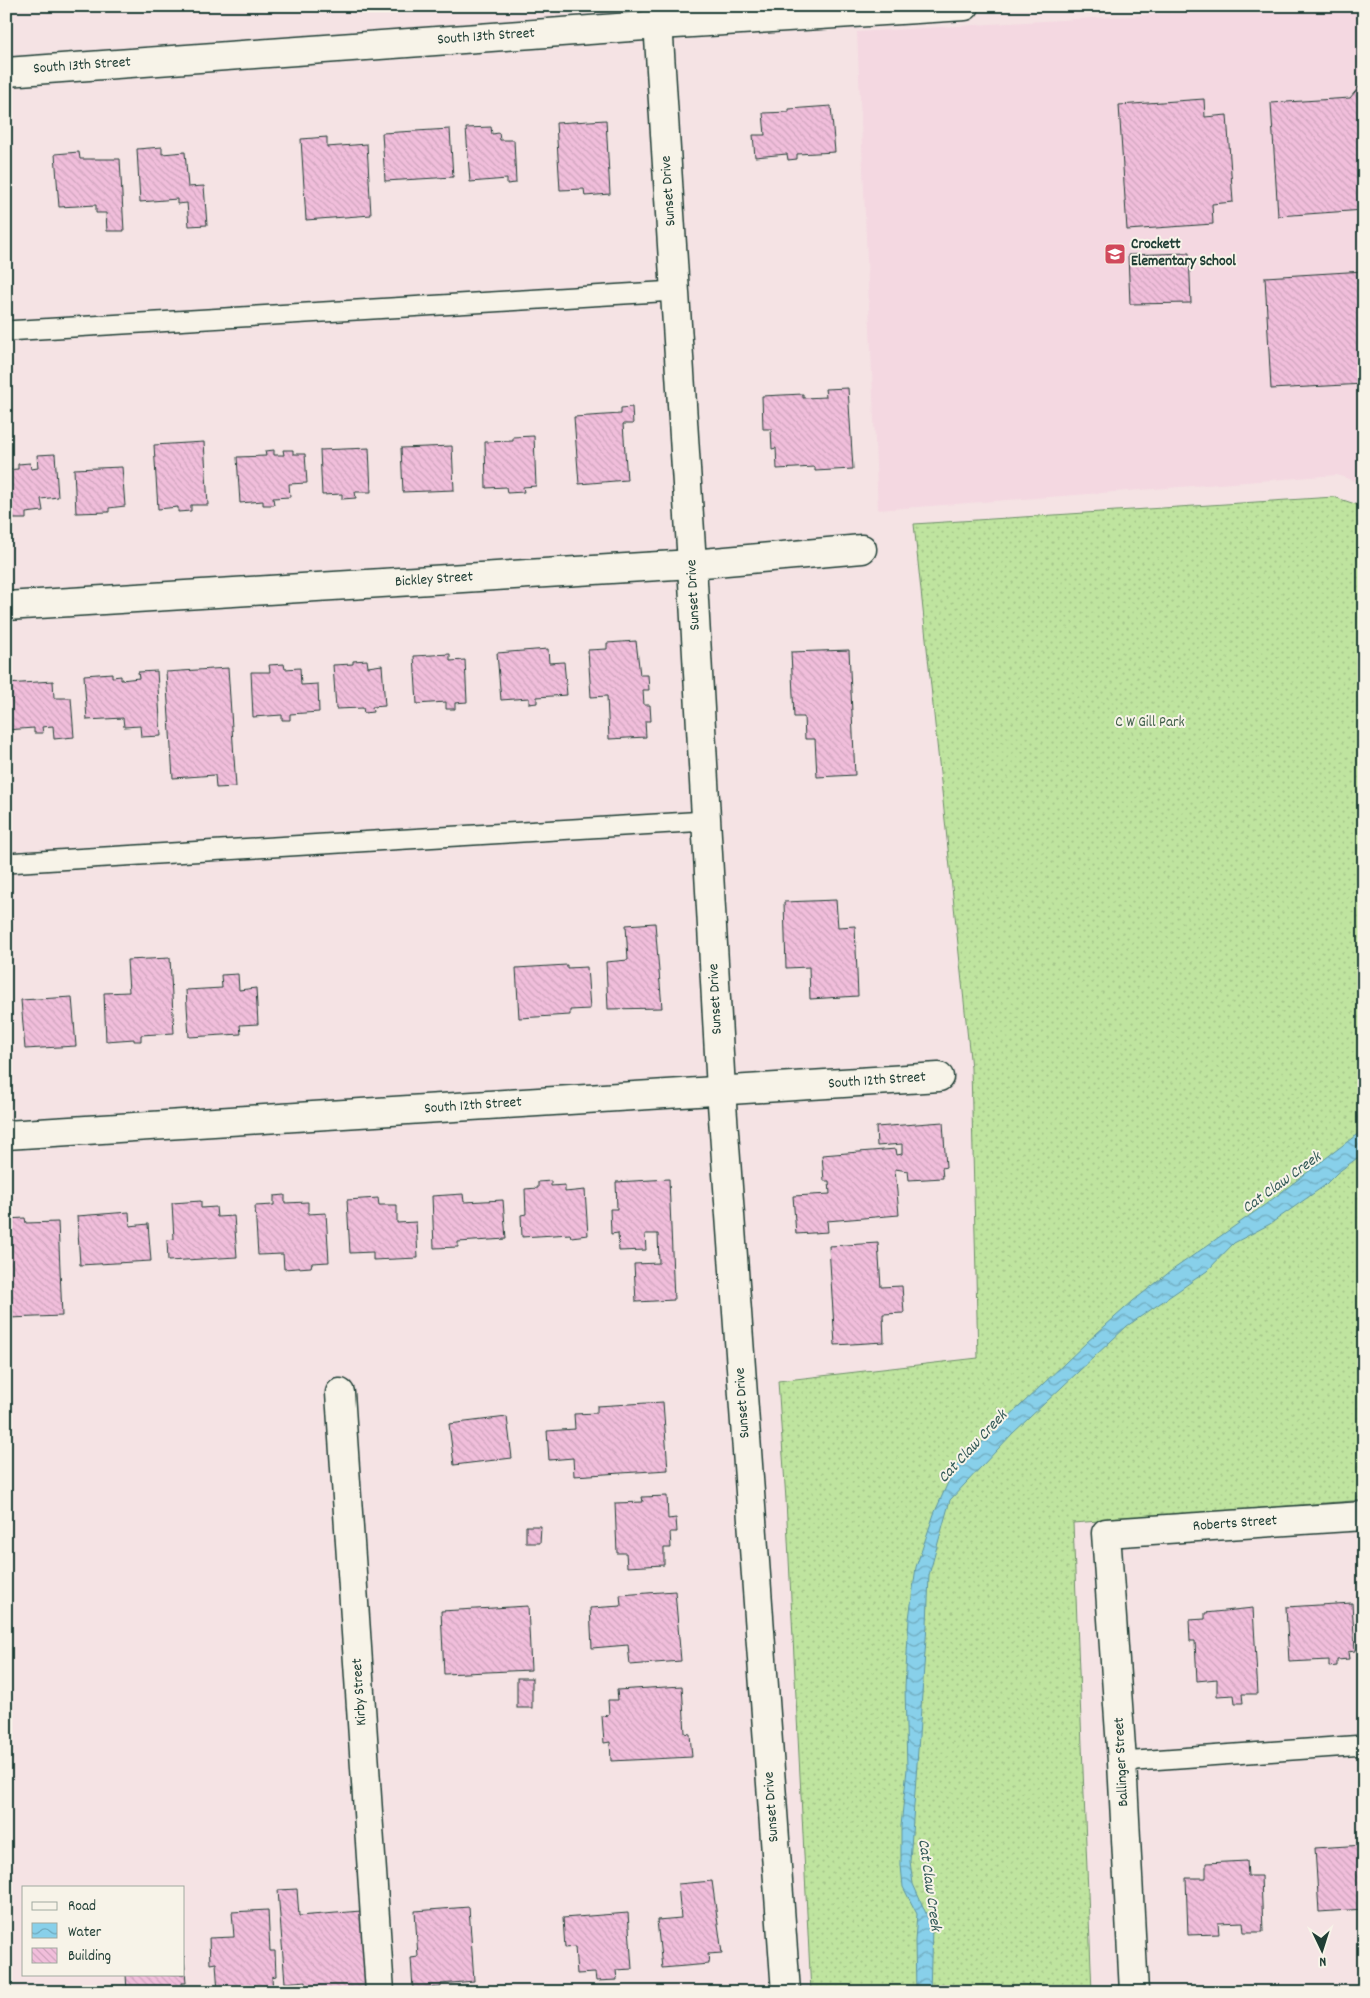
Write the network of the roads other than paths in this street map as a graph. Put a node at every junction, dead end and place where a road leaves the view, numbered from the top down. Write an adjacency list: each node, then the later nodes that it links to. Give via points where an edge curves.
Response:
1 (965, 6): 2 (street, South 13th Street)
2 (658, 16): 3 (street, South 13th Street); 4 (street, Sunset Drive)
3 (6, 72)
4 (675, 291): 5 (lane); 7 (street, Sunset Drive)
5 (6, 331)
6 (862, 549): 7 (street, Bickley Street)
7 (692, 564): 8 (street, Bickley Street); 9 (street, Sunset Drive)
8 (6, 606)
9 (706, 821): 10 (lane); 12 (street, Sunset Drive)
10 (6, 863)
11 (939, 1077): 12 (street, South 12th Street)
12 (721, 1090): 13 (street, South 12th Street); 20 (street, Sunset Drive)
13 (6, 1135)
14 (340, 1393): 19 (street, Kirby Street)
15 (1364, 1516): 16 (street, Roberts Street)
16 (1106, 1533): 18 (street, Ballinger Street)
17 (1364, 1745): 18 (lane)
18 (1122, 1762): 21 (street, Ballinger Street)
19 (380, 1992)
20 (786, 1992)
21 (1134, 1992)

